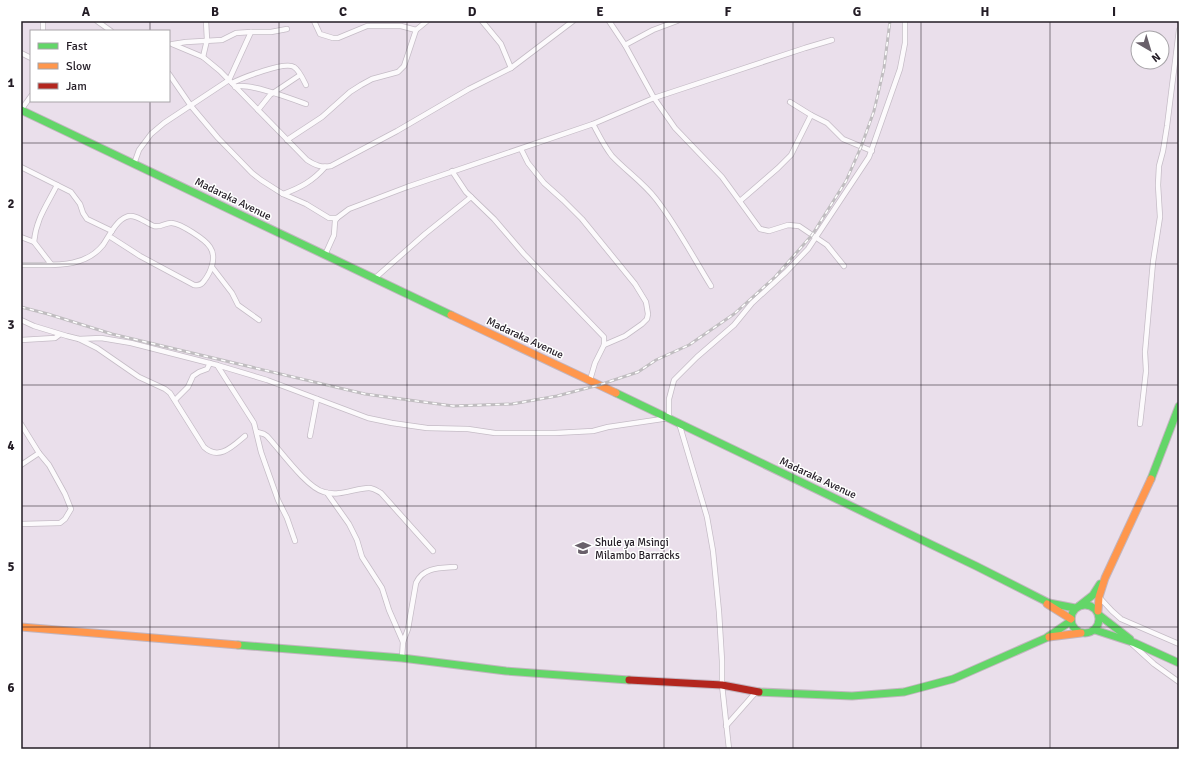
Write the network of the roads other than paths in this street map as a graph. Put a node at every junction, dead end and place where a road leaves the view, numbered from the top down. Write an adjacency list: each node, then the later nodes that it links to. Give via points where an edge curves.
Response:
1 (97, 21): 11 (street)
2 (206, 21): 15 (street)
3 (314, 21): 12 (street, via 320,34 333,38 367,26 401,26)
4 (427, 21): 12 (street)
5 (482, 21): 22 (street, via 501,44)
6 (573, 21): 22 (street)
7 (609, 21): 18 (street)
8 (677, 21): 18 (street)
9 (905, 21): 39 (street, via 905,43 900,69)
10 (287, 29): 14 (street)
11 (110, 30)
12 (416, 30): 37 (street, via 404,66 398,72 372,79 361,85 322,117)
13 (1179, 30): 76 (street, via 1167,126 1159,166 1160,217)
14 (251, 32): 15 (street, via 236,33 222,40); 25 (street)
15 (207, 40): 17 (street); 21 (street)
16 (832, 40): 29 (street)
17 (170, 45): 21 (street)
18 (625, 45): 29 (street)
19 (21, 53): 20 (street)
20 (30, 58)
21 (203, 58): 25 (street)
22 (512, 68): 42 (street)
23 (170, 75): 32 (street)
24 (300, 75): 25 (street, via 292,66 281,66); 26 (street); 27 (street)
25 (232, 83): 27 (street); 32 (street); 34 (street)
26 (306, 84)
27 (274, 92): 31 (street); 34 (street)
28 (30, 97): 33 (street)
29 (654, 98): 36 (street); 47 (street, via 676,128 722,177)
30 (790, 102): 35 (street)
31 (306, 104)
32 (191, 106): 40 (street, via 151,134 139,150); 45 (street, via 248,169)
33 (21, 110): 40 (main road, Madaraka Avenue)
34 (258, 110): 37 (street)
35 (811, 115): 39 (street, via 827,123 843,139); 47 (street, via 791,154)
36 (593, 124): 38 (street); 60 (street, via 612,155 656,199)
37 (287, 140): 42 (street, via 307,160 316,166)
38 (521, 149): 43 (street); 66 (street, via 544,183 582,219 635,284 646,302 647,319 625,336)
39 (872, 150): 52 (street)
40 (134, 164): 54 (main road, Madaraka Avenue)
41 (21, 167): 44 (street)
42 (325, 167): 45 (street, via 306,184)
43 (452, 171): 46 (street); 48 (street, via 374,199 350,209)
44 (57, 185): 49 (street, via 71,192 87,219); 53 (street, via 37,224)
45 (284, 194): 48 (street, via 329,218)
46 (471, 197): 59 (street); 66 (street, via 601,334)
47 (740, 201): 52 (street, via 760,229 769,231 793,224)
48 (337, 218): 54 (street, via 334,235)
49 (112, 232): 50 (street); 58 (street, via 129,216 158,226 172,223 192,232 210,247 213,254)
50 (108, 236): 55 (street, via 103,245 88,258 67,264); 58 (street, via 197,286 203,282)
51 (21, 237): 53 (street)
52 (816, 237): 57 (street, via 831,249); 73 (street, via 808,249 752,303 734,325 674,380)
53 (34, 242): 55 (street)
54 (325, 255): 59 (main road, Madaraka Avenue)
55 (51, 264): 56 (street)
56 (21, 265)
57 (844, 266)
58 (212, 267): 62 (street, via 232,293 238,306)
59 (374, 279): 69 (main road, Madaraka Avenue)
60 (711, 286)
61 (21, 320): 63 (street)
62 (259, 320)
63 (59, 335): 64 (street); 65 (street, via 55,338)
64 (79, 338): 67 (street, via 101,338 131,343); 71 (street, via 139,377 165,389)
65 (21, 340)
66 (604, 345): 69 (street)
67 (210, 363): 68 (street); 71 (street, via 207,369 194,376 188,387)
68 (217, 365): 70 (street); 77 (street, via 251,418)
69 (590, 380): 73 (main road, Madaraka Avenue)
70 (317, 399): 73 (street, via 384,422 495,433 593,432 608,427); 79 (street)
71 (175, 400): 78 (street, via 209,452 220,453)
72 (1179, 406): 87 (main road, via 1156,467)
73 (668, 418): 74 (main road, Madaraka Avenue)
74 (679, 423): 88 (main road, Madaraka Avenue); 103 (street, via 707,517 713,551)
75 (21, 424): 80 (street)
76 (1140, 424)
77 (256, 432): 82 (street, via 267,436 316,490); 84 (street, via 278,500 288,518)
78 (245, 436)
79 (310, 436)
80 (39, 453): 81 (street); 83 (street, via 49,465 65,494 71,506 70,511 63,521 56,524)
81 (21, 465)
82 (327, 493): 85 (street, via 375,489); 97 (street, via 354,532 362,557 382,588)
83 (21, 524)
84 (295, 541)
85 (433, 551)
86 (456, 566): 97 (street, via 431,570 418,578)
87 (1105, 578): 89 (main road); 90 (main road, via 1092,595)
88 (1019, 588): 90 (main road, via 1049,603); 92 (main road)
89 (1099, 597): 91 (main road); 99 (street, via 1121,619)
90 (1076, 608): 91 (main road, via 1086,604); 92 (main road)
91 (1098, 613): 94 (main road, via 1099,623); 98 (main road)
92 (1071, 620): 95 (main road, via 1072,626); 96 (main road)
93 (21, 627): 100 (main road)
94 (1094, 630): 95 (main road, via 1086,634); 98 (main road)
95 (1081, 633): 96 (main road)
96 (1046, 638): 104 (main road, via 953,679 904,692 852,696)
97 (404, 642): 100 (street)
98 (1132, 642): 101 (main road); 102 (street, via 1154,664)
99 (1179, 644)
100 (402, 658): 103 (main road, via 506,671)
101 (1179, 663)
102 (1179, 682)
103 (722, 685): 104 (main road); 105 (street)
104 (756, 692): 105 (street)
105 (726, 726): 106 (street)
106 (729, 749)

